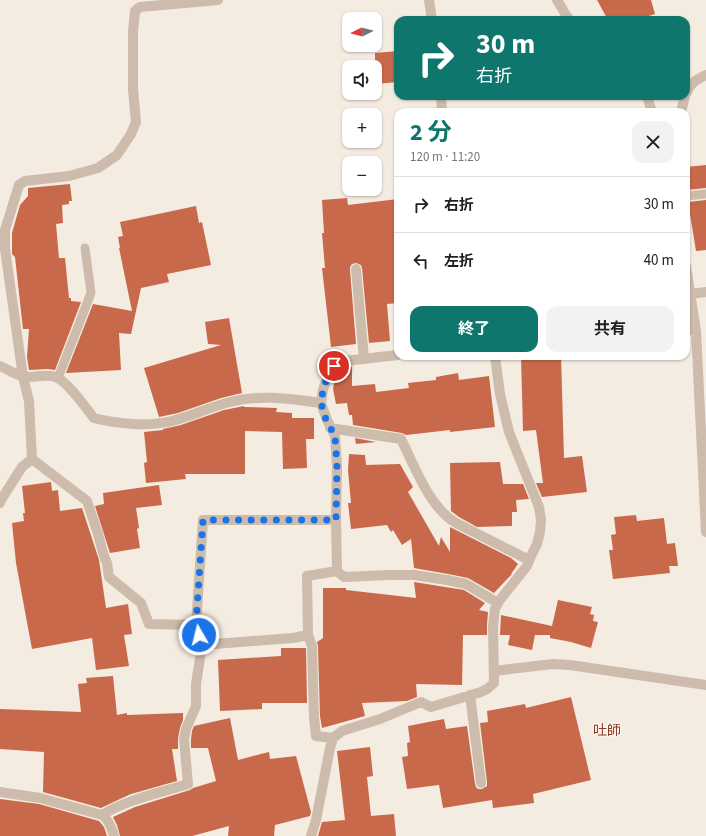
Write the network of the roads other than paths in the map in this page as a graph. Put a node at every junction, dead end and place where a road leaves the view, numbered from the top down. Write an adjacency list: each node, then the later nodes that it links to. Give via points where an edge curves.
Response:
1 (218, 0): 20 (street, via 140,7 135,11 133,89 136,122 131,134 117,155 98,168 69,176 25,180 20,185 5,230 5,249)
2 (429, 0): 4 (street)
3 (558, 0): 5 (street)
4 (431, 16)
5 (567, 16)
6 (706, 75): 7 (street)
7 (690, 86)
8 (706, 194): 9 (lane)
9 (690, 196)
10 (85, 248): 21 (lane, via 90,293)
11 (356, 269): 16 (street)
12 (706, 292): 13 (street)
13 (690, 294): 14 (street)
14 (691, 330): 19 (street)
15 (394, 355): 16 (street)
16 (364, 359): 22 (street, via 344,361 334,366 328,374)
17 (496, 360): 29 (street, via 509,432 539,506 540,532)
18 (0, 366): 20 (street)
19 (702, 375): 24 (street)
20 (23, 377): 21 (street, via 42,375); 25 (street, via 29,401)
21 (58, 378): 22 (street, via 77,396 94,418 115,422 161,424 230,402 256,398)
22 (321, 403): 23 (street)
23 (330, 428): 27 (street, via 335,436); 29 (street, via 401,439 426,488 443,514 456,524)
24 (704, 457): 28 (street)
25 (32, 459): 26 (street, via 22,467); 32 (street, via 87,501 107,563 108,577 141,603 149,624)
26 (0, 503)
27 (336, 520): 30 (street); 32 (street, via 203,520)
28 (706, 532)
29 (529, 560): 31 (street)
30 (337, 571): 31 (street, via 344,577 388,575 447,580 466,584); 33 (street, via 307,576)
31 (498, 602): 35 (street, via 494,616)
32 (196, 624): 34 (street)
33 (308, 635): 34 (street); 38 (street, via 312,646 316,736)
34 (202, 645): 41 (street, via 196,684 196,706 184,739 188,784 133,800)
35 (494, 671): 36 (street, via 553,664 570,665); 37 (street, via 494,683 487,689)
36 (706, 685)
37 (470, 695): 38 (street, via 431,707 421,702 342,731); 39 (street)
38 (333, 738): 43 (street)
39 (481, 782)
40 (0, 792): 41 (street, via 40,798)
41 (102, 815): 42 (street, via 107,819)
42 (114, 836)
43 (311, 836)

